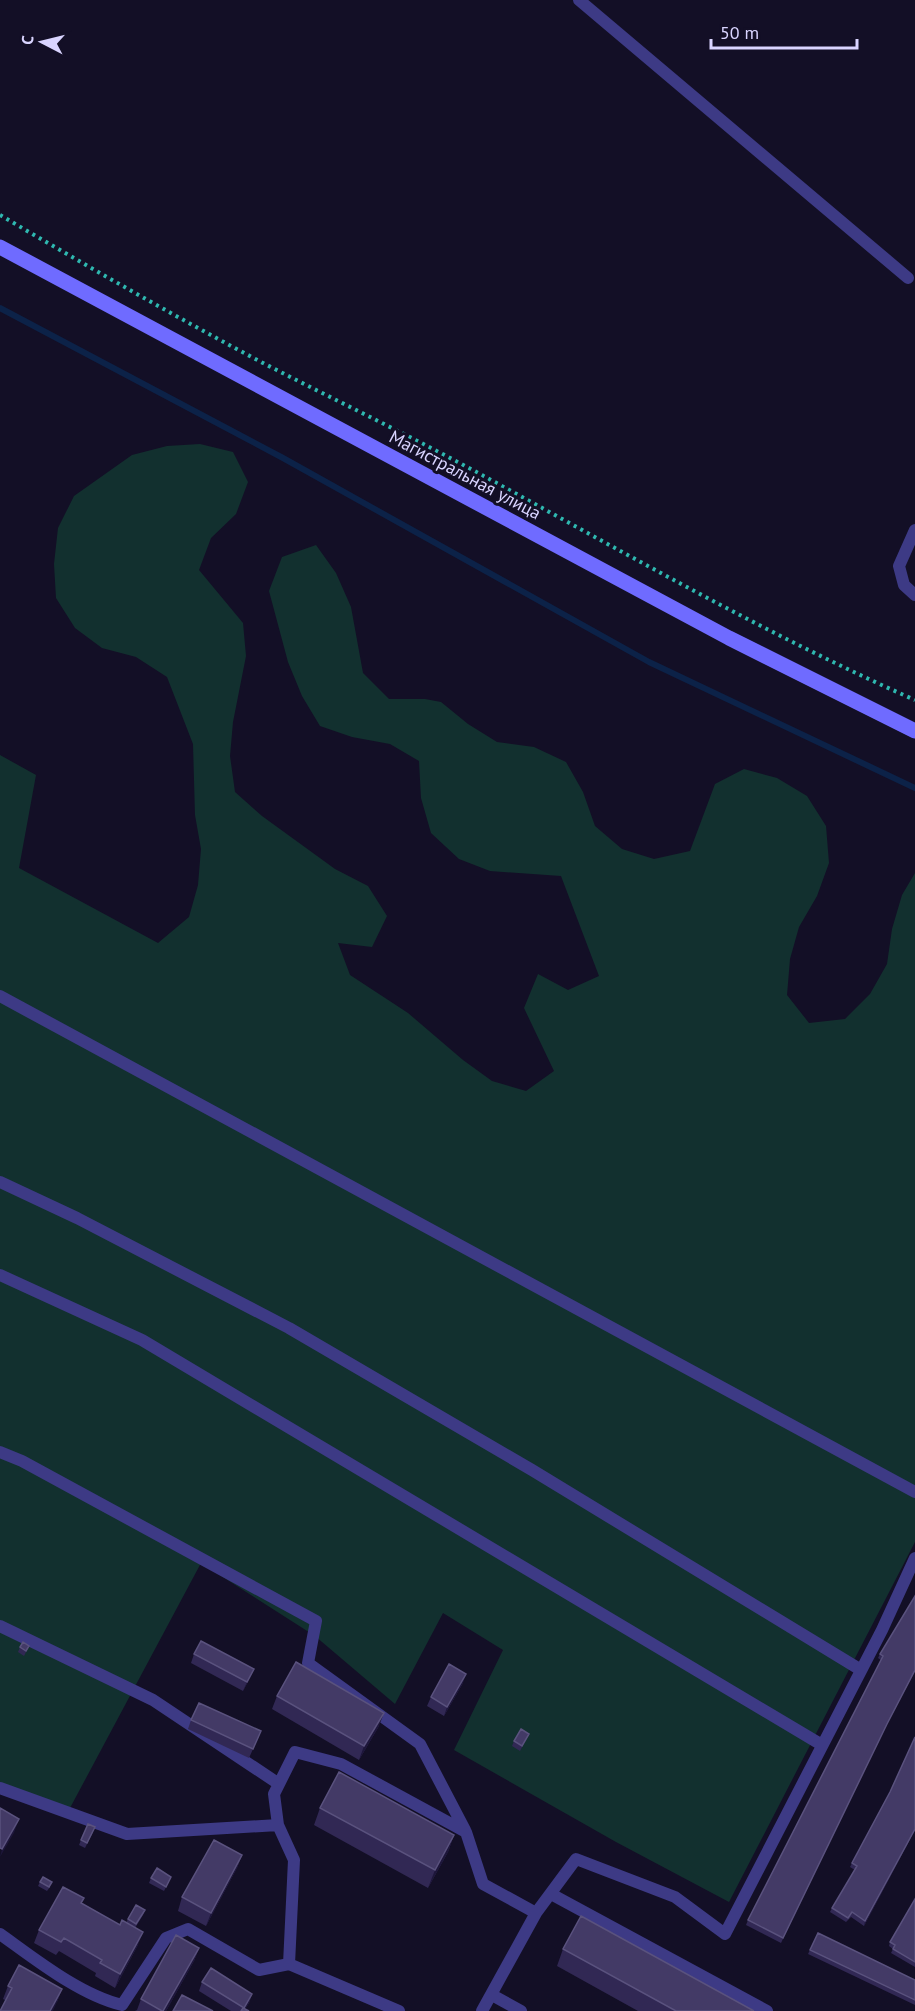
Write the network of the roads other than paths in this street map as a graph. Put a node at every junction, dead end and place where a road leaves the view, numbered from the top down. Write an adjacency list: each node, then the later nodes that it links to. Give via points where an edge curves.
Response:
1 (579, 0): 3 (lane)
2 (0, 247): 6 (main road, Магистральная улица, via 729,638)
3 (908, 278)
4 (915, 530): 5 (lane, via 899,566 903,585)
5 (915, 595)
6 (915, 731)
7 (0, 996): 11 (lane)
8 (0, 1182): 14 (lane, via 289,1328)
9 (0, 1275): 15 (lane, via 142,1340)
10 (0, 1452): 19 (lane, via 316,1621 308,1663 420,1744)
11 (915, 1492)
12 (915, 1558): 14 (lane)
13 (0, 1626): 16 (lane, via 153,1700)
14 (861, 1670): 15 (lane)
15 (822, 1745): 20 (lane, via 725,1934 675,1897 576,1859)
16 (279, 1784): 18 (lane, via 274,1794); 19 (lane, via 295,1752 340,1764)
17 (0, 1788): 18 (lane, via 127,1834)
18 (278, 1825): 23 (lane, via 294,1860)
19 (466, 1832): 21 (lane, via 483,1884)
20 (550, 1894): 21 (lane); 28 (lane)
21 (536, 1913): 24 (lane)
22 (0, 1934): 23 (lane, via 75,1985 122,2005 166,1938 188,1929 259,1970)
23 (289, 1964): 25 (lane)
24 (492, 1995): 26 (lane); 27 (lane)
25 (399, 2011)
26 (482, 2011)
27 (521, 2011)
28 (767, 2011)

